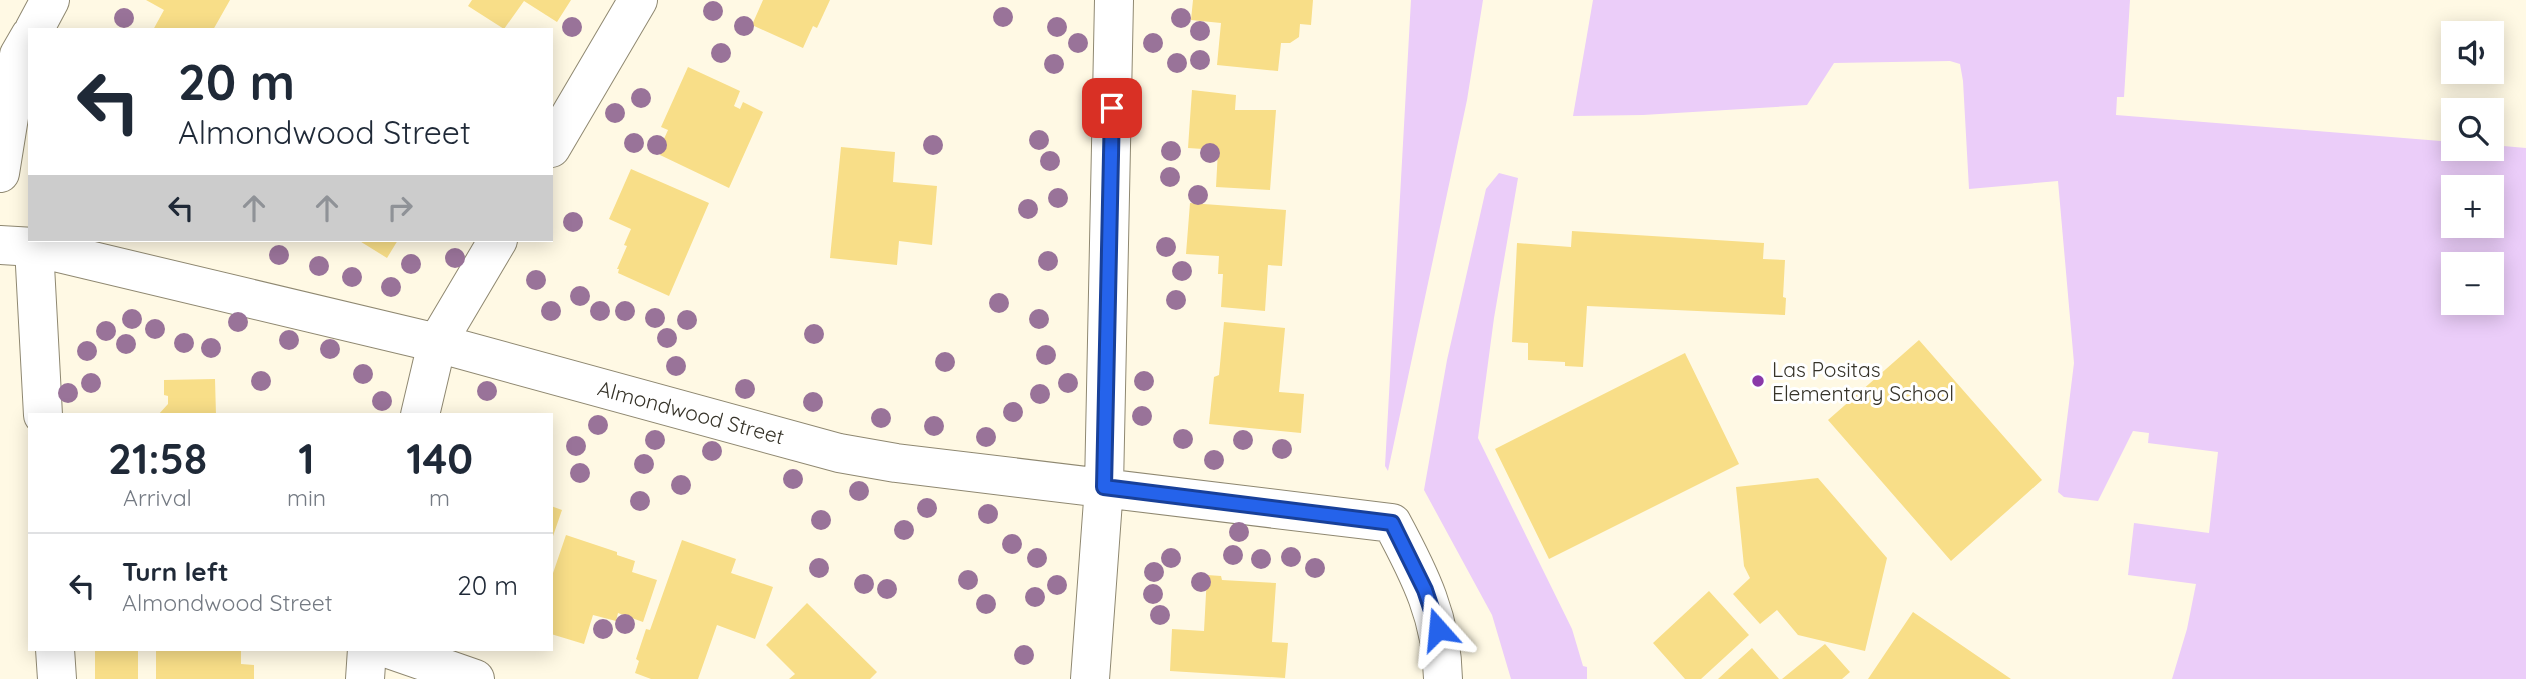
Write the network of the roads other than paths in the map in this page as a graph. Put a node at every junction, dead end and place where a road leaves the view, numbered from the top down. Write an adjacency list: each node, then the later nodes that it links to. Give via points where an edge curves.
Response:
1 (50, 0): 4 (street)
2 (638, 0): 6 (street)
3 (1114, 0): 13 (street)
4 (34, 28)
5 (28, 39): 7 (street, via 19,55)
6 (553, 145)
7 (0, 173)
8 (497, 242): 10 (street)
9 (17, 246): 10 (street, Almondwood Street); 11 (street)
10 (437, 343): 12 (street); 13 (street, Almondwood Street, via 839,453)
11 (43, 413)
12 (421, 413)
13 (1104, 487): 20 (street); 21 (street, Almondwood Street, via 1392,523 1435,615)
14 (55, 651): 17 (street)
15 (367, 651): 18 (street)
16 (395, 651): 19 (street)
17 (57, 679)
18 (365, 679)
19 (474, 679)
20 (1090, 679)
21 (1443, 679)

